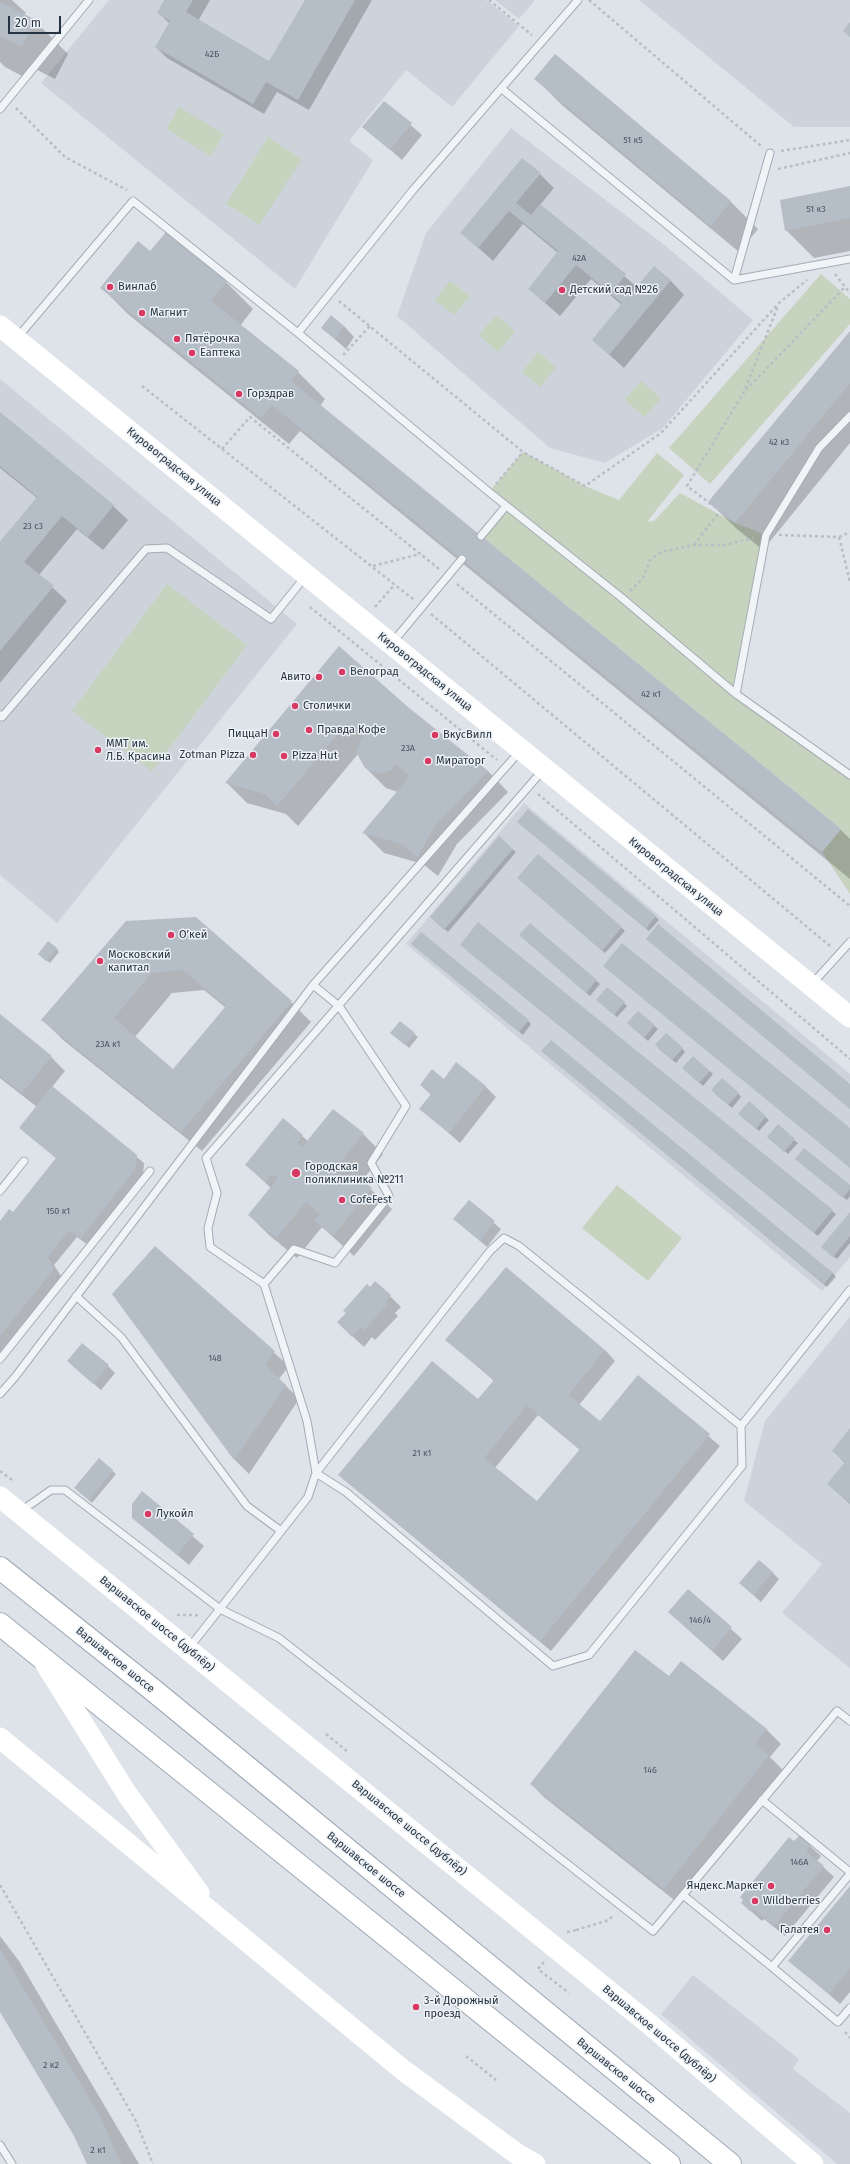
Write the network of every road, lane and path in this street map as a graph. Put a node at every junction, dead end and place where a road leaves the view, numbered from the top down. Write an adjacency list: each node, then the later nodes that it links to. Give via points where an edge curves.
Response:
1 (89, 0): 7 (lane)
2 (489, 0): 5 (path)
3 (578, 0): 5 (lane)
4 (589, 0): 10 (path)
5 (542, 43): 6 (lane)
6 (502, 89): 16 (lane); 18 (lane, via 413,190)
7 (7, 100): 8 (lane); 13 (path, via 65,157 127,190)
8 (0, 108)
9 (850, 140): 10 (path)
10 (770, 153): 12 (lane)
11 (850, 154): 12 (path)
12 (765, 171): 16 (lane)
13 (133, 201): 23 (lane); 24 (lane)
14 (850, 258): 15 (lane)
15 (828, 263): 16 (lane); 17 (path); 20 (path)
16 (734, 280)
17 (844, 288): 19 (path); 27 (path)
18 (330, 293): 22 (path); 23 (lane)
19 (850, 293)
20 (779, 303): 27 (path); 30 (path, via 661,433 585,486)
21 (0, 326): 24 (main road, Кировоградская улица)
22 (370, 326): 25 (path); 30 (path)
23 (298, 333): 25 (lane)
24 (16, 340): 41 (main road, Кировоградская улица)
25 (335, 364): 31 (lane)
26 (142, 386): 29 (path)
27 (744, 392): 37 (path, via 688,486 720,511)
28 (850, 416): 34 (lane, via 819,448)
29 (222, 449): 38 (path, via 250,417); 40 (path)
30 (523, 452): 31 (path)
31 (489, 492): 32 (lane)
32 (506, 506): 35 (lane); 45 (lane)
33 (850, 532): 36 (path)
34 (766, 535): 36 (path); 37 (path, via 725,545); 50 (lane)
35 (481, 536)
36 (838, 537): 43 (path)
37 (694, 545): 45 (path, via 661,552 650,560 644,578)
38 (421, 554): 40 (path); 42 (path)
39 (462, 559): 42 (lane)
40 (373, 566): 44 (path)
41 (307, 576): 49 (main road, Кировоградская улица); 51 (lane, via 271,619 168,548 146,549 2,717)
42 (448, 576): 46 (lane); 57 (path)
43 (850, 582)
44 (395, 584): 46 (path); 48 (path)
45 (622, 598): 50 (lane)
46 (422, 606): 49 (lane); 59 (path)
47 (310, 607): 53 (path)
48 (375, 607)
49 (391, 643): 52 (main road, Кировоградская улица)
50 (736, 694): 55 (lane)
51 (0, 715)
52 (520, 751): 53 (lane); 54 (main road, Кировоградская улица)
53 (506, 767): 60 (lane)
54 (544, 770): 56 (lane); 61 (main road, Кировоградская улица)
55 (850, 775)
56 (529, 786): 62 (lane); 64 (path)
57 (850, 906)
58 (850, 942): 59 (lane)
59 (840, 955): 61 (lane)
60 (313, 985): 62 (lane); 70 (lane)
61 (810, 986): 63 (main road, Кировоградская улица)
62 (338, 1006): 68 (lane, via 206,1158 217,1193 208,1228 210,1247); 68 (lane, via 406,1106 371,1163 388,1196 335,1263 294,1249)
63 (850, 1017)
64 (850, 1059)
65 (24, 1162): 67 (lane)
66 (150, 1171): 71 (lane)
67 (0, 1191)
68 (264, 1284): 74 (lane, via 307,1421)
69 (850, 1290): 73 (lane)
70 (76, 1296): 72 (lane); 76 (lane, via 121,1337 247,1506)
71 (0, 1359)
72 (0, 1394)
73 (741, 1426): 74 (lane, via 519,1246 504,1238 490,1251); 74 (lane, via 742,1466 589,1656 553,1666 346,1492)
74 (316, 1473): 76 (lane, via 308,1497)
75 (7, 1503): 78 (lane, via 24,1509 51,1490 65,1490); 80 (main road, Варшавское шоссе (дублёр))
76 (281, 1532): 78 (lane)
77 (0, 1568): 103 (main road, Варшавское шоссе, via 165,1700)
78 (220, 1609): 80 (lane); 87 (lane, via 279,1638 653,1932)
79 (0, 1624): 81 (main road)
80 (188, 1649): 104 (main road, Варшавское шоссе (дублёр), via 648,2023)
81 (42, 1658): 88 (main road, via 127,1794); 102 (main road)
82 (850, 1721): 84 (lane, via 837,1711)
83 (0, 1738): 88 (main road)
84 (762, 1800): 85 (lane); 87 (lane)
85 (850, 1873): 91 (lane)
86 (0, 1885): 100 (path, via 136,2121)
87 (683, 1896): 91 (lane)
88 (217, 1917): 98 (main road)
89 (609, 1920): 90 (path)
90 (576, 1930)
91 (772, 1968): 94 (lane, via 838,2022)
92 (538, 1969): 93 (path)
93 (569, 1992)
94 (850, 2008)
95 (466, 2056): 96 (path)
96 (496, 2080)
97 (0, 2145): 99 (lane)
98 (512, 2159): 101 (main road)
99 (12, 2164)
100 (153, 2164)
101 (535, 2164)
102 (669, 2164)
103 (730, 2164)
104 (813, 2164)

